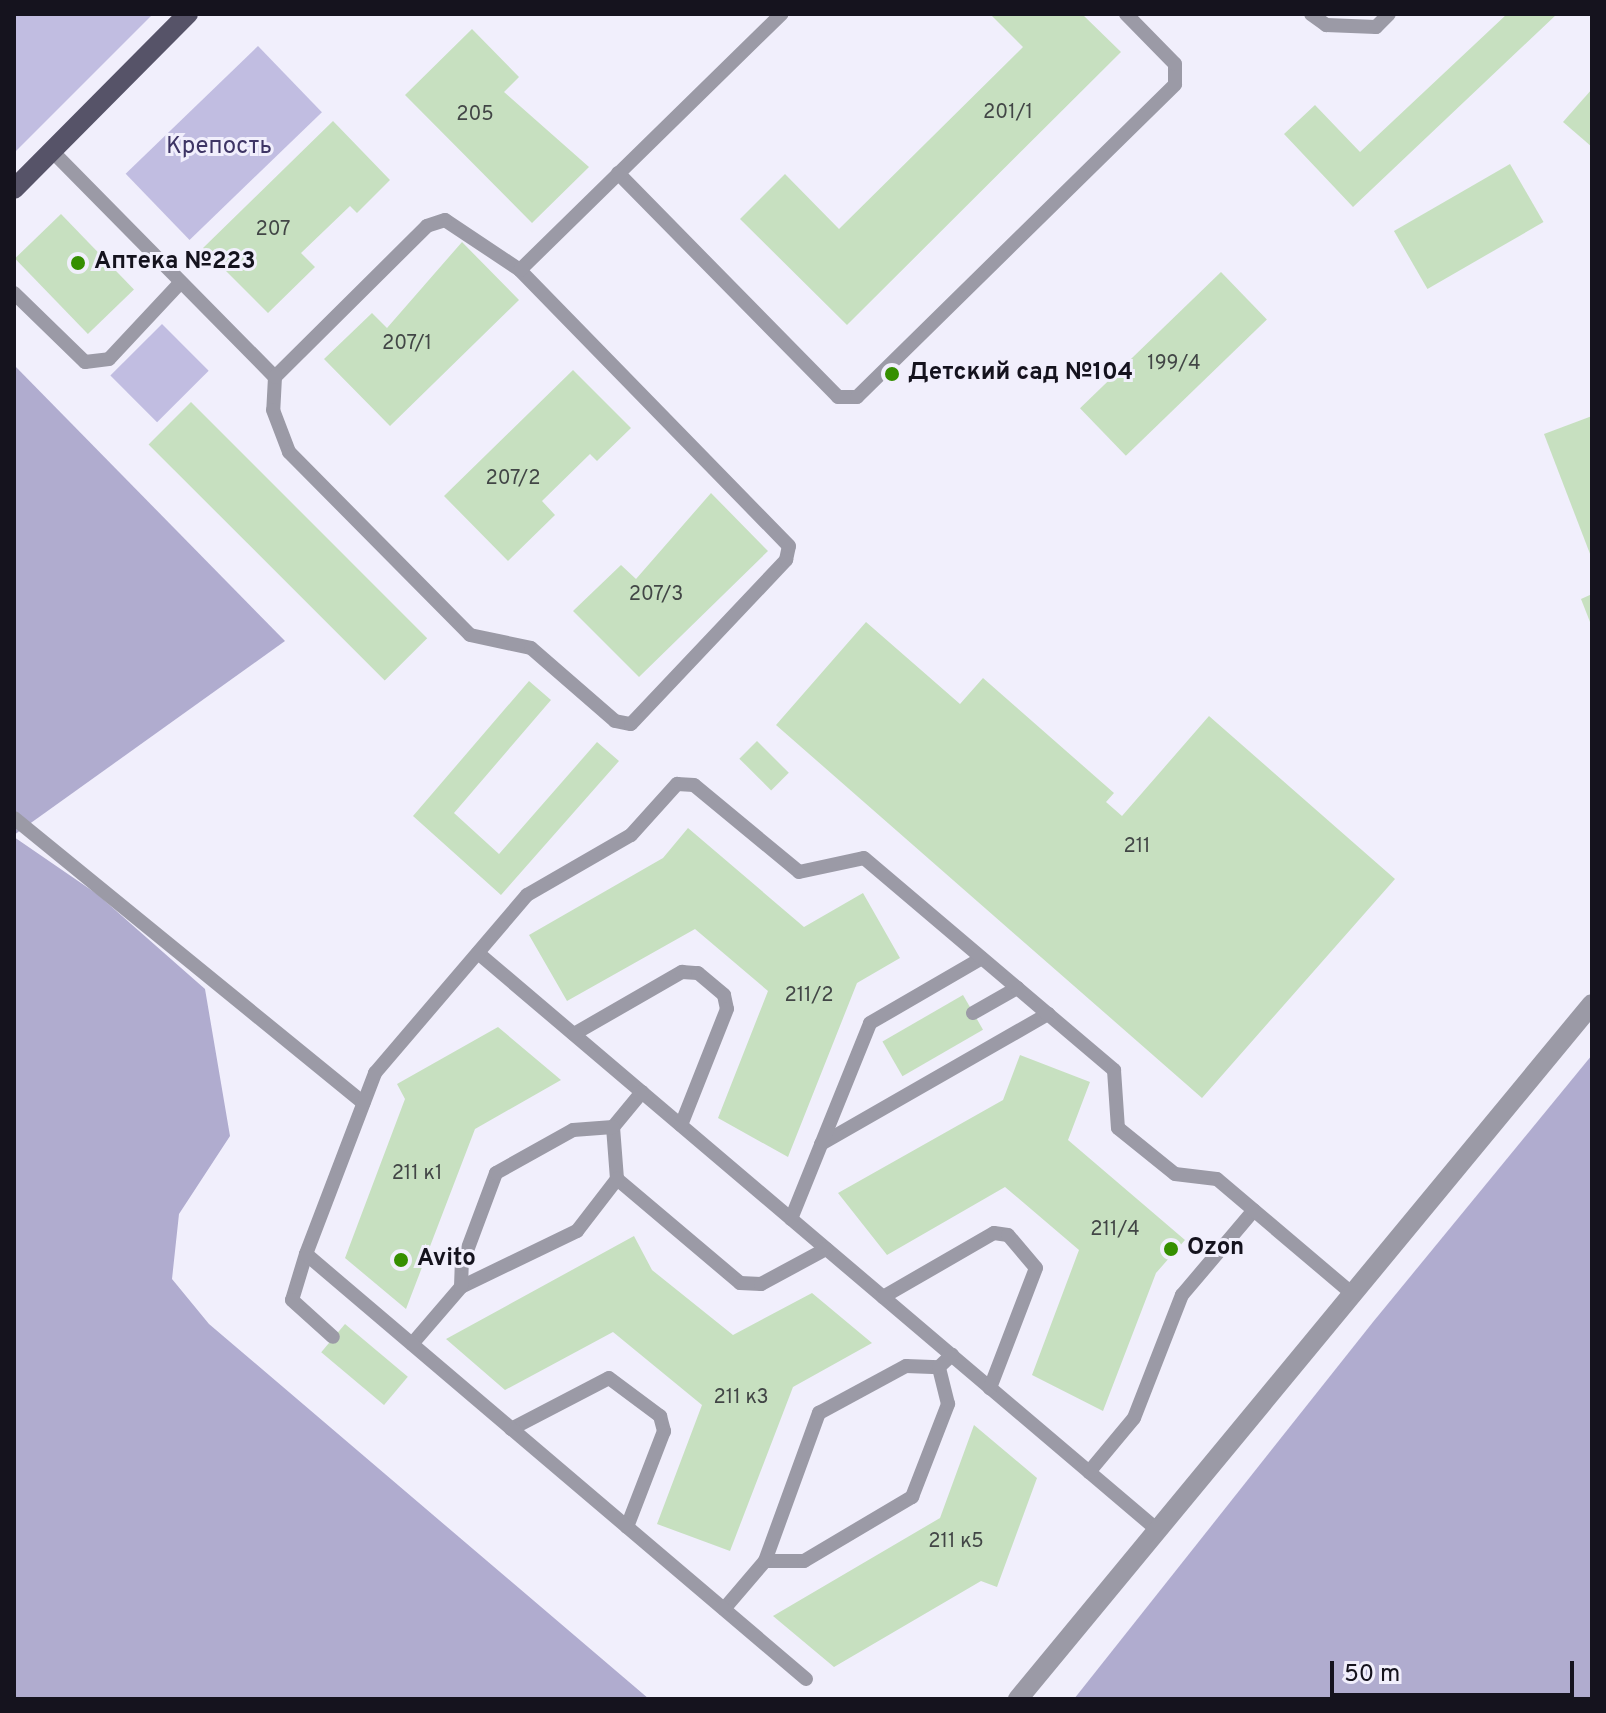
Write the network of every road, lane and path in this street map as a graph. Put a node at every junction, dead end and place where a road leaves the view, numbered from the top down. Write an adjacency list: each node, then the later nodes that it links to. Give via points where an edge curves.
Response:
1 (188, 14): 6 (main road)
2 (781, 14): 7 (lane)
3 (1126, 14): 7 (lane, via 1175,64 1175,84 857,397 838,397)
4 (1311, 14): 5 (lane, via 1326,25 1376,27)
5 (1389, 14)
6 (52, 151): 8 (main road); 10 (lane)
7 (618, 173): 9 (lane)
8 (14, 189)
9 (520, 270): 12 (lane, via 445,220 427,226); 12 (lane, via 789,546 786,560 631,724 615,721 531,648 470,635 289,452 273,410)
10 (181, 282): 11 (lane, via 109,359 85,362); 12 (lane)
11 (14, 293)
12 (275, 377)
13 (14, 818): 22 (lane)
14 (478, 953): 15 (lane, via 527,895 631,835 682,782 799,872 864,858); 20 (lane); 22 (lane, via 375,1073)
15 (982, 958): 16 (lane); 25 (lane, via 870,1023)
16 (1017, 988): 18 (lane); 19 (lane)
17 (1592, 1004): 32 (street)
18 (973, 1013)
19 (1048, 1014): 25 (lane); 27 (lane, via 1118,1077 1118,1128 1175,1174 1217,1179)
20 (574, 1034): 21 (lane); 23 (lane, via 682,972 698,973 727,1009)
21 (642, 1092): 23 (lane); 24 (lane)
22 (363, 1103): 30 (lane)
23 (681, 1125): 28 (lane)
24 (613, 1127): 26 (lane); 31 (lane, via 573,1130 496,1173 462,1264)
25 (821, 1144): 28 (lane)
26 (617, 1179): 29 (lane, via 749,1287); 31 (lane, via 577,1231)
27 (1254, 1210): 32 (lane); 40 (lane, via 1182,1295 1134,1418)
28 (791, 1219): 29 (lane)
29 (826, 1249): 33 (lane)
30 (306, 1254): 34 (lane, via 292,1300); 35 (lane)
31 (461, 1287): 35 (lane)
32 (1354, 1295): 42 (street)
33 (883, 1297): 36 (lane); 38 (lane, via 994,1233 1008,1235 1036,1268)
34 (333, 1337)
35 (412, 1344): 39 (lane)
36 (952, 1355): 37 (lane); 38 (lane)
37 (939, 1367): 43 (lane, via 906,1366 819,1413); 43 (lane, via 948,1404 912,1497 804,1561)
38 (990, 1388): 40 (lane)
39 (511, 1429): 41 (lane); 41 (lane, via 609,1378 660,1416 664,1431)
40 (1089, 1472): 42 (lane)
41 (627, 1527): 44 (lane)
42 (1154, 1527): 46 (street)
43 (765, 1561): 44 (lane)
44 (724, 1609): 45 (lane)
45 (806, 1679)
46 (1018, 1699)

